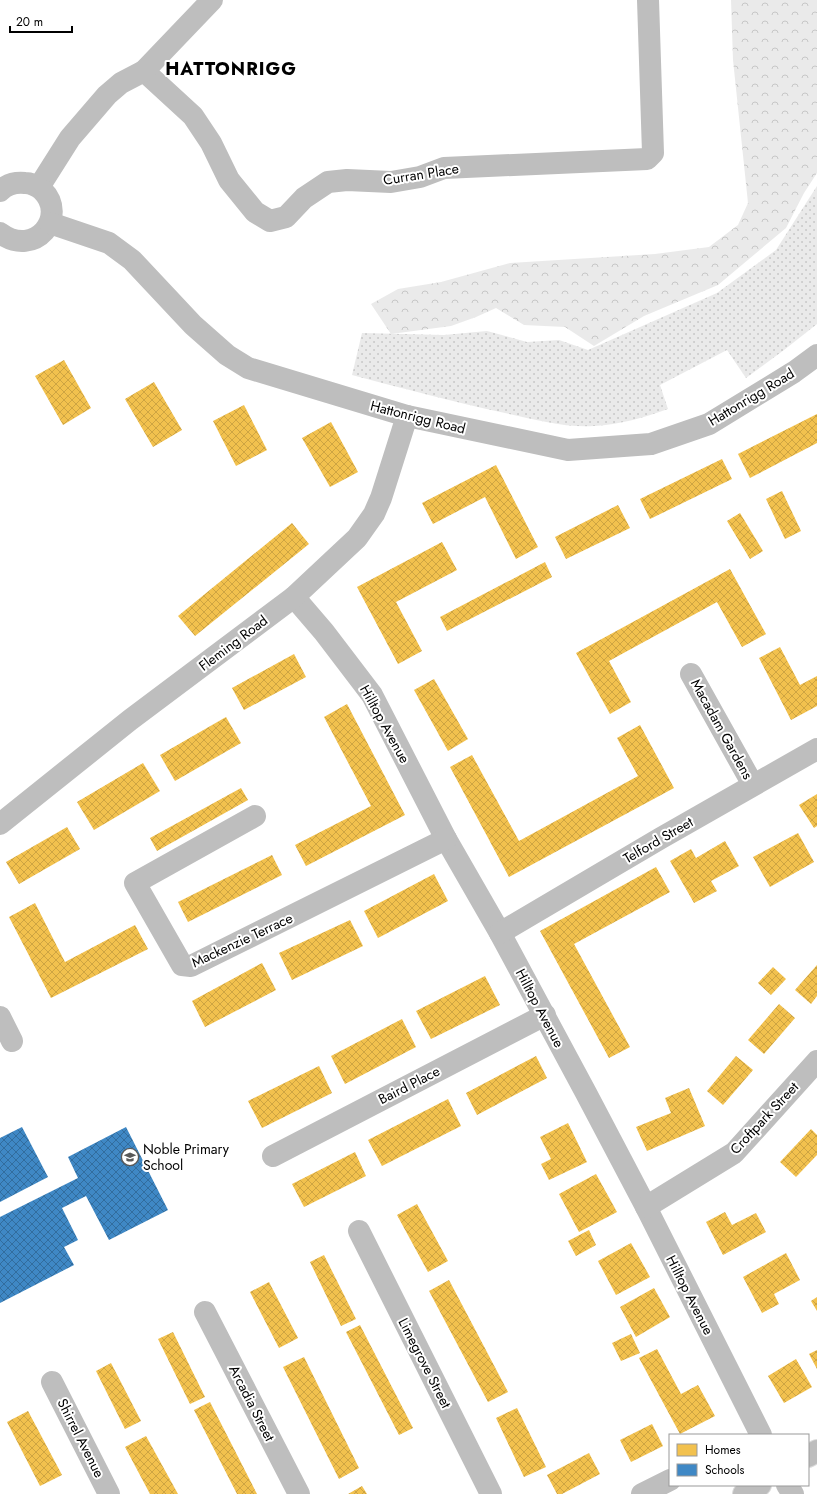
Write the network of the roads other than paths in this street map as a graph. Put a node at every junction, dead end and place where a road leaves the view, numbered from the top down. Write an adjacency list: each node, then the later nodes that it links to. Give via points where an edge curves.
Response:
1 (212, 0): 3 (street)
2 (648, 0): 3 (street, Curran Place, via 653,152 647,159 444,168 420,177 391,182 328,182 304,198 286,217 270,221 255,212 229,180 211,143 193,116)
3 (144, 71): 5 (street, via 121,83 107,95 70,138)
4 (5, 182): 5 (street, via 29,183)
5 (39, 187): 6 (street, via 49,199 52,209)
6 (50, 223): 7 (street, via 39,237 29,241 18,242); 9 (street, Hattonrigg Road, via 109,243 132,260 193,325 227,355 248,368)
7 (0, 233)
8 (817, 355): 9 (street, Hattonrigg Road, via 709,424 651,444 568,450)
9 (407, 416): 10 (street, Fleming Road, via 374,514 357,538)
10 (294, 597): 15 (street, Fleming Road, via 130,720); 16 (street, Hilltop Avenue, via 372,695)
11 (691, 674): 13 (street, Macadam Gardens)
12 (817, 749): 13 (street, Telford Street)
13 (753, 785): 17 (street, Telford Street)
14 (255, 816): 16 (street, Mackenzie Terrace, via 135,883 182,966 191,966)
15 (0, 824)
16 (446, 839): 17 (street, Hilltop Avenue)
17 (500, 932): 18 (street, Hilltop Avenue)
18 (545, 1015): 22 (street, Baird Place); 23 (street, Hilltop Avenue)
19 (0, 1018): 20 (street)
20 (12, 1041)
21 (817, 1061): 23 (street, Croftpark Street, via 734,1153)
22 (273, 1156)
23 (646, 1207): 27 (street, Hilltop Avenue)
24 (359, 1231): 32 (street, Limegrove Street)
25 (205, 1312): 31 (street, Arcadia Street)
26 (52, 1382): 30 (street, Shirrel Avenue)
27 (760, 1434)
28 (669, 1480): 33 (street)
29 (758, 1486): 34 (main road)
30 (109, 1494)
31 (299, 1494)
32 (491, 1494)
33 (642, 1494)
34 (744, 1494)

